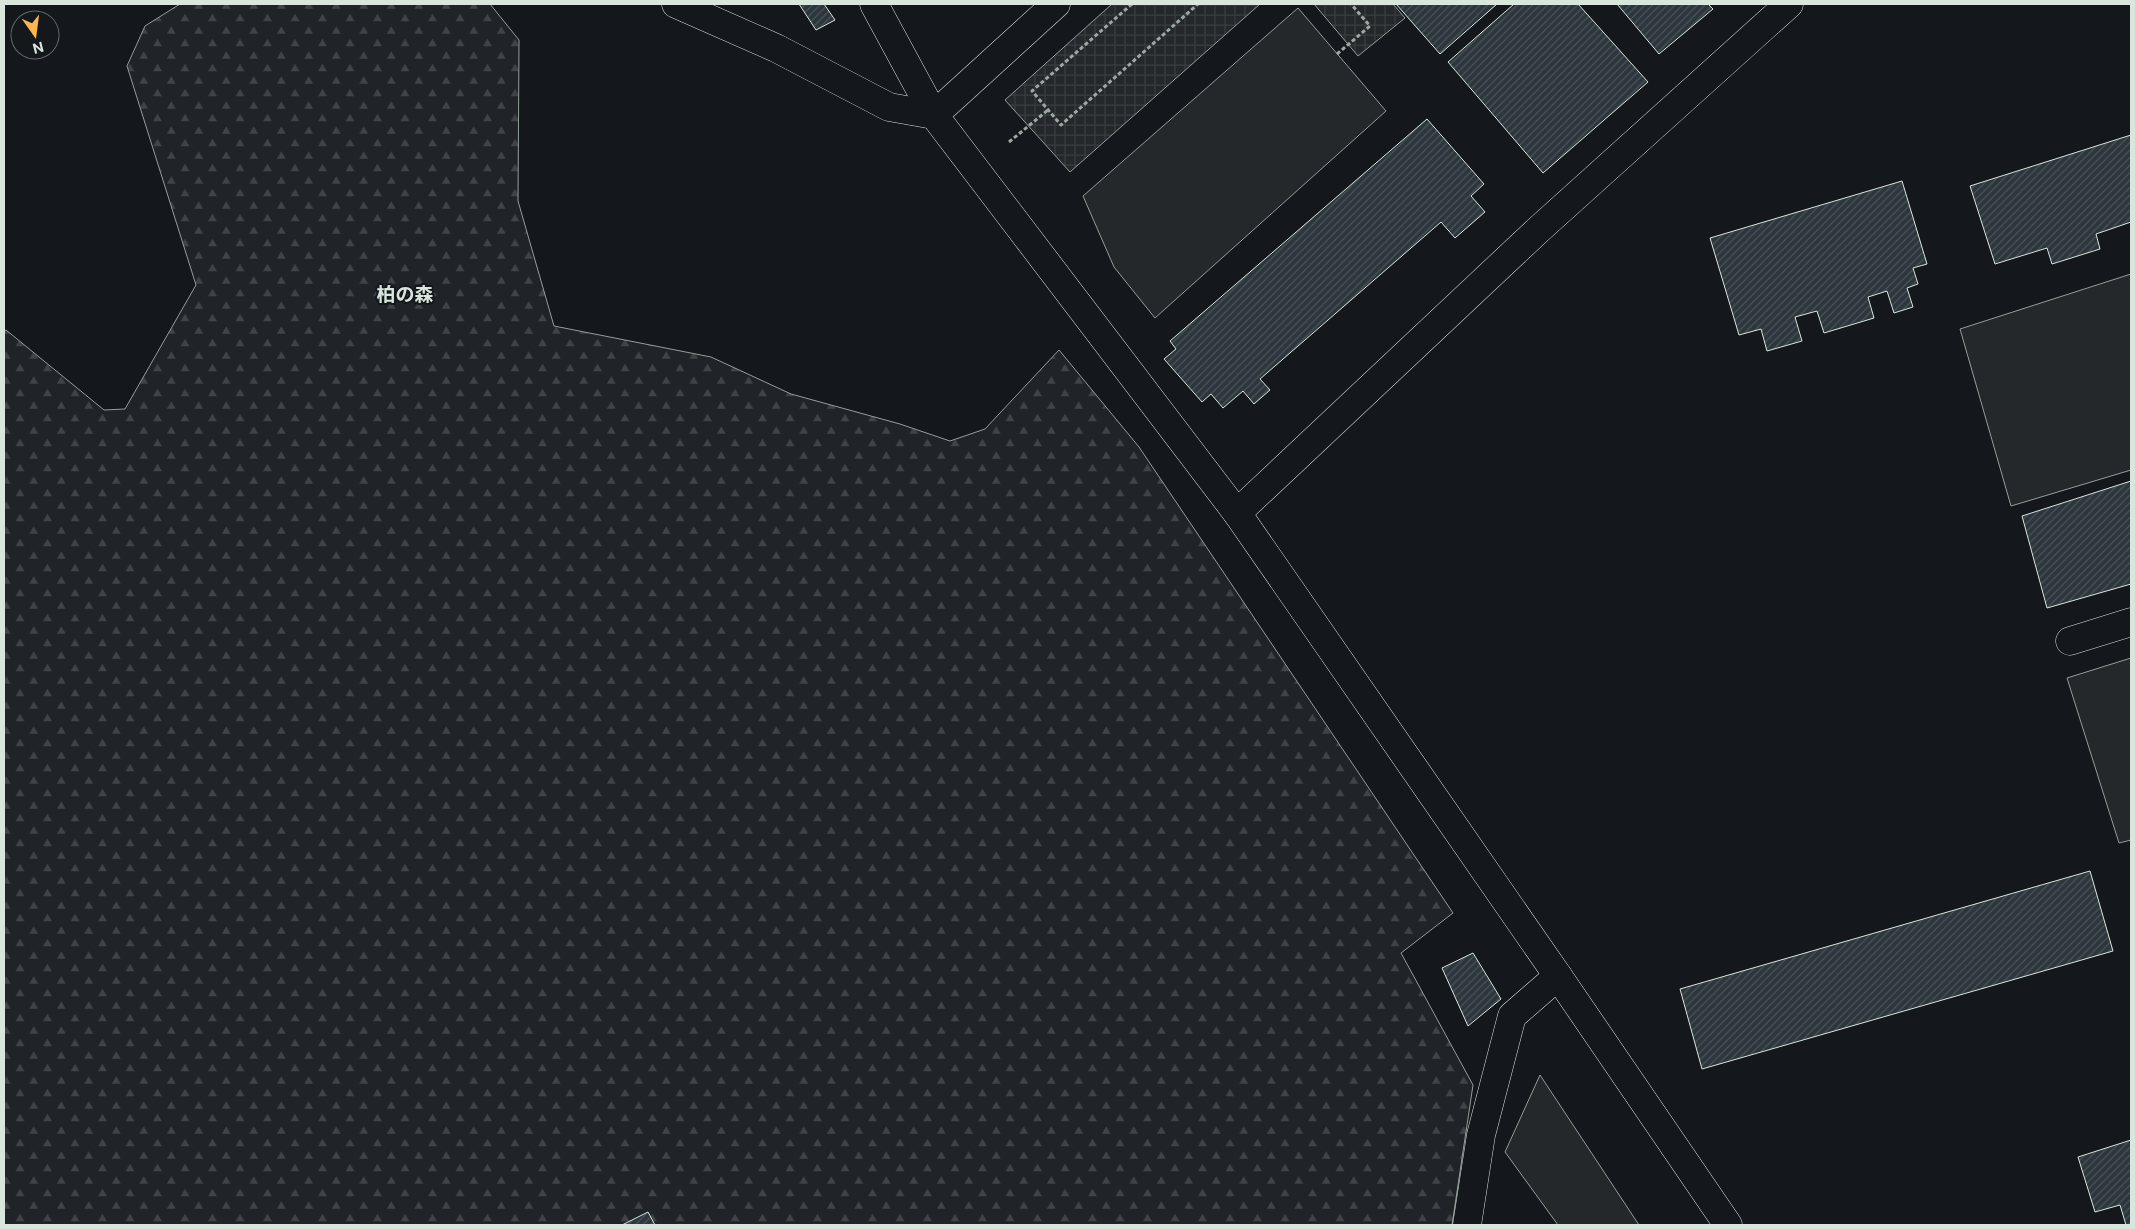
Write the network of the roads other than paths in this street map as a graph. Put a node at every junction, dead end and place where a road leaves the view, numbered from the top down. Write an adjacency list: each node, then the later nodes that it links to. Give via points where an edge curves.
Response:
1 (676, 4): 5 (street, via 776,48 889,107)
2 (874, 4): 5 (street)
3 (1056, 4): 5 (street)
4 (1778, 7): 6 (street)
5 (934, 115): 6 (street)
6 (1237, 513): 9 (street)
7 (2131, 622): 8 (street)
8 (2070, 641)
9 (1558, 976): 10 (street, via 1512,1016 1481,1135); 11 (street)
10 (1467, 1225)
11 (1728, 1225)

